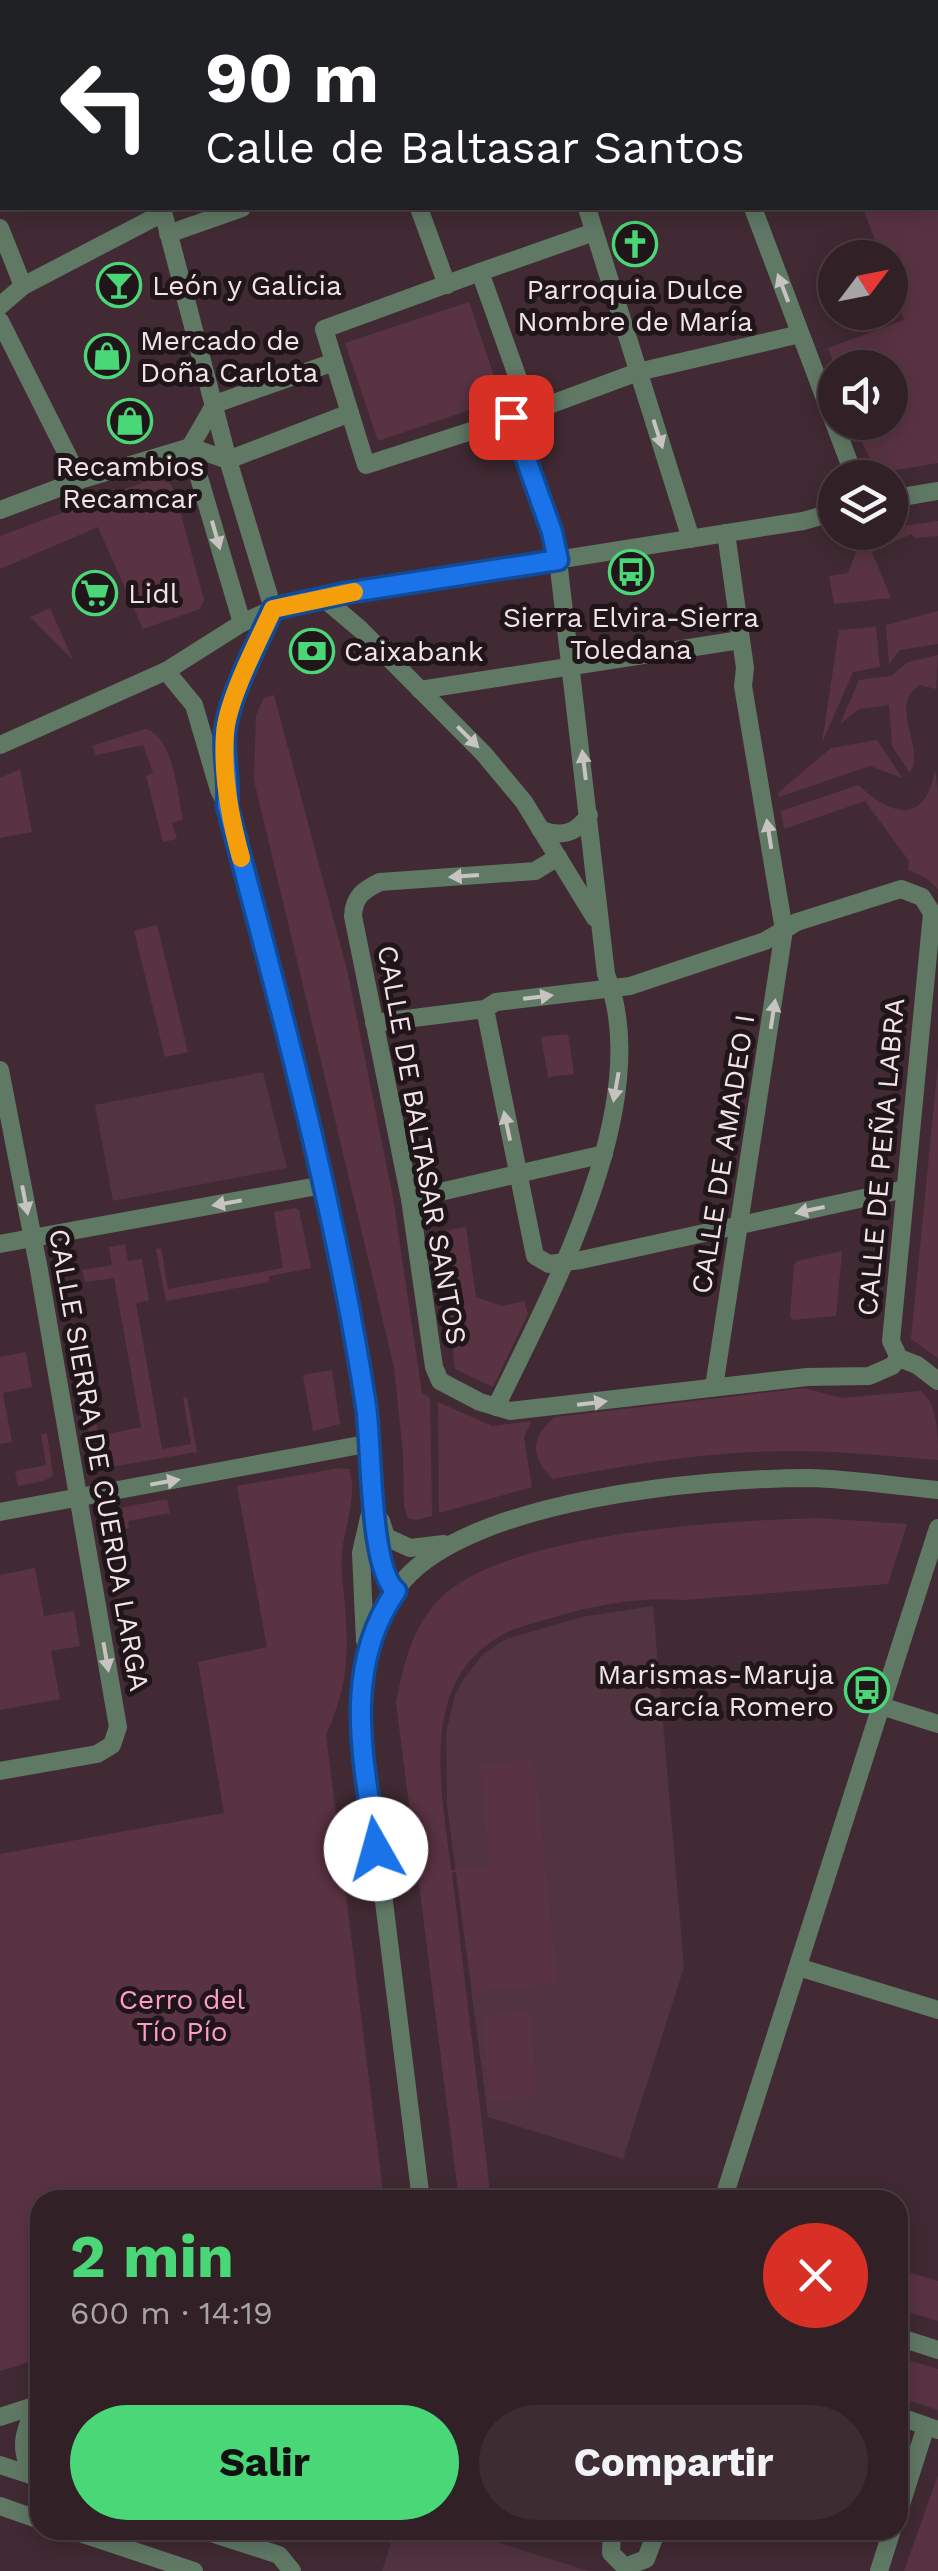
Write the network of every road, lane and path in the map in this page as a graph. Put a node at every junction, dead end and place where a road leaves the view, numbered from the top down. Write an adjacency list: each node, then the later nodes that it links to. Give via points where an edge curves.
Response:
1 (162, 210): 8 (street); 11 (street)
2 (236, 210): 8 (street)
3 (420, 210): 10 (street)
4 (588, 210): 7 (street)
5 (754, 210): 14 (street, one-way to 5)
6 (0, 228): 11 (street)
7 (594, 232): 9 (street); 16 (street)
8 (168, 234): 17 (street)
9 (480, 272): 10 (street); 18 (street)
10 (447, 285): 15 (street, via 324,329)
11 (23, 286): 12 (street)
12 (0, 306)
13 (0, 321): 24 (street)
14 (800, 334): 16 (street); 23 (street)
15 (334, 362): 17 (street); 19 (street)
16 (638, 372): 18 (street); 30 (street, one-way to 30)
17 (215, 404): 21 (street); 22 (street)
18 (530, 412): 20 (street)
19 (350, 413): 20 (street, via 366,465); 22 (street)
20 (511, 417): 31 (street)
21 (190, 447): 22 (street); 24 (street); 34 (street, one-way to 34)
22 (228, 460): 33 (street)
23 (848, 460)
24 (80, 480): 27 (street)
25 (938, 491): 26 (street)
26 (908, 496)
27 (0, 510)
28 (818, 517): 29 (street)
29 (726, 534): 30 (street); 35 (street, CALLE DE AMADEO I)
30 (691, 539): 31 (street)
31 (558, 560): 32 (street); 36 (street)
32 (322, 597): 33 (street); 38 (street)
33 (273, 609): 34 (street); 40 (street, via 224,731)
34 (242, 623): 37 (street)
35 (740, 640): 36 (street); 44 (street, CALLE DE AMADEO I, one-way to 35)
36 (572, 665): 38 (street); 41 (street, one-way to 36)
37 (166, 671): 39 (street); 40 (street, via 194,706)
38 (420, 690): 42 (street, one-way to 42, via 484,754)
39 (0, 745)
40 (227, 805): 52 (street)
41 (589, 815): 42 (street, via 568,834); 45 (street)
42 (540, 829): 43 (street)
43 (558, 857): 45 (street); 48 (street, CALLE DE BALTASAR SANTOS, one-way to 48, via 536,871 380,882 363,890 353,916)
44 (784, 930): 46 (street); 53 (street, CALLE DE PEÑA LABRA, via 901,889 922,897 932,913); 55 (street, CALLE DE AMADEO I, one-way to 44)
45 (601, 932): 46 (street)
46 (613, 990): 47 (street, one-way to 46, via 496,1002); 50 (street, one-way to 50, via 620,1067)
47 (485, 1009): 48 (street); 51 (street, one-way to 47)
48 (374, 1023): 54 (street, CALLE DE BALTASAR SANTOS)
49 (0, 1070): 56 (street, CALLE SIERRA DE CUERDA LARGA, one-way to 56)
50 (604, 1154): 51 (street); 58 (street)
51 (518, 1175): 54 (street); 58 (street, via 535,1256 548,1264)
52 (323, 1185): 56 (street, one-way to 56); 63 (street)
53 (905, 1190): 55 (street, one-way to 55); 59 (street, CALLE DE PEÑA LABRA, via 891,1341)
54 (410, 1199): 62 (street, CALLE DE BALTASAR SANTOS, via 434,1367 440,1381)
55 (738, 1225): 58 (street); 61 (street, CALLE DE AMADEO I)
56 (33, 1238): 57 (street); 65 (street, CALLE SIERRA DE CUERDA LARGA)
57 (0, 1244)
58 (567, 1262): 62 (street)
59 (899, 1358): 60 (street); 61 (street, via 869,1376)
60 (938, 1381)
61 (714, 1387): 62 (street, one-way to 61, via 560,1407)
62 (496, 1407)
63 (372, 1443): 65 (street, one-way to 63); 66 (street)
64 (938, 1490): 70 (street, via 810,1478 668,1487 559,1507)
65 (79, 1498): 67 (street); 75 (street, CALLE SIERRA DE CUERDA LARGA, one-way to 75, via 118,1727 112,1745 96,1754)
66 (374, 1499): 68 (street); 70 (street, via 394,1544); 71 (street)
67 (0, 1512)
68 (367, 1520): 71 (street, via 372,1583 377,1597); 72 (street, via 361,1553)
69 (938, 1528): 73 (street)
70 (454, 1542): 71 (street, via 419,1565)
71 (391, 1598): 72 (street)
72 (364, 1662): 78 (street, via 360,1732)
73 (881, 1706): 74 (street); 76 (street)
74 (938, 1724)
75 (0, 1771)
76 (798, 1967): 77 (street); 79 (street)
77 (938, 2010)
78 (420, 2190)
79 (726, 2190)
80 (908, 2341): 81 (street)
81 (938, 2350)
82 (30, 2407): 83 (street)
83 (0, 2417)
84 (30, 2420): 87 (street, via 22,2445)
85 (908, 2420): 86 (street)
86 (932, 2428): 90 (street)
87 (30, 2463)
88 (0, 2465): 89 (street)
89 (30, 2474)
90 (908, 2489)
91 (0, 2506): 92 (street)
92 (30, 2516)
93 (101, 2540): 98 (street)
94 (233, 2540): 99 (street, via 280,2555)
95 (612, 2540): 96 (street, via 611,2553 625,2567 646,2559)
96 (654, 2540)
97 (889, 2540): 100 (street)
98 (194, 2571)
99 (292, 2571)
100 (879, 2571)

